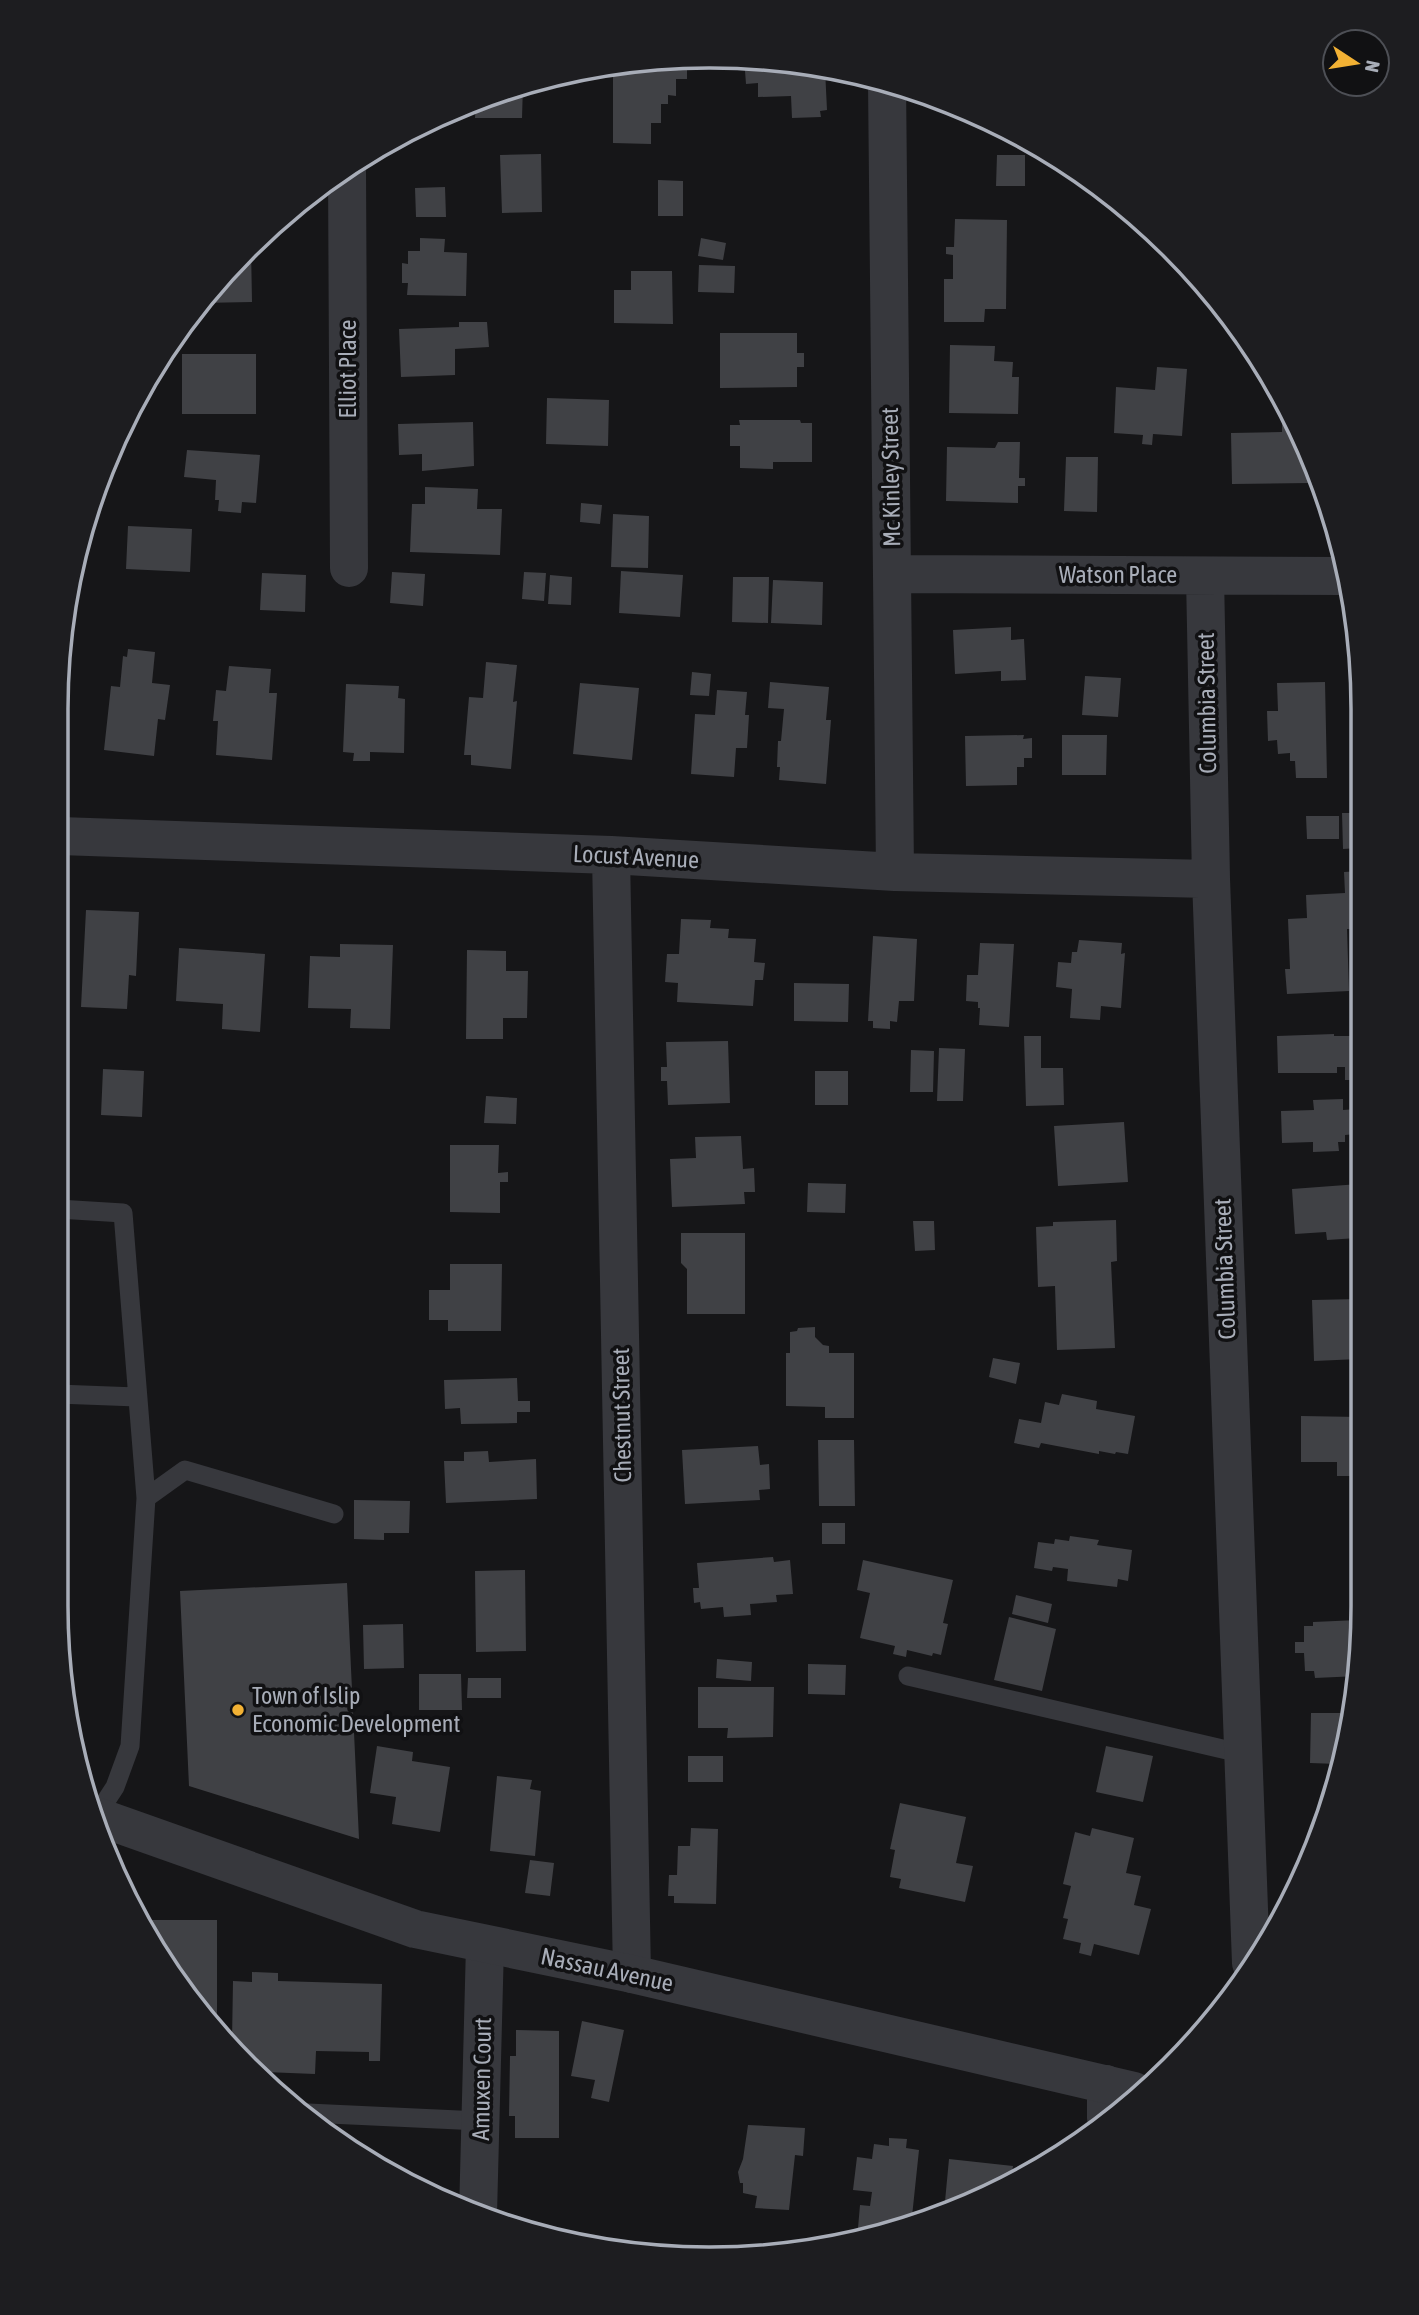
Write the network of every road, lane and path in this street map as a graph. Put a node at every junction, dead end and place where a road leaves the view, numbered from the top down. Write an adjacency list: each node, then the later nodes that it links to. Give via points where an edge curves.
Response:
1 (887, 94): 4 (street, Mc Kinley Street)
2 (347, 180): 3 (street, Elliot Place)
3 (349, 568)
4 (892, 574): 5 (street, Watson Place); 9 (street, Mc Kinley Street)
5 (1205, 576): 6 (street, Watson Place); 10 (street, Columbia Street)
6 (1336, 576)
7 (68, 836): 8 (street, Locust Avenue)
8 (611, 855): 9 (street, Locust Avenue); 22 (street, Chestnut Street)
9 (895, 872): 10 (street, Locust Avenue)
10 (1211, 879): 17 (street, Columbia Street)
11 (68, 1210): 13 (lane, via 123,1213)
12 (68, 1394): 13 (lane)
13 (137, 1397): 14 (lane)
14 (146, 1498): 15 (lane, via 185,1470); 18 (lane, via 130,1746 115,1787)
15 (334, 1514)
16 (908, 1676): 17 (lane)
17 (1244, 1754): 21 (street, Columbia Street)
18 (101, 1807)
19 (106, 1822): 20 (street, Nassau Avenue, via 415,1929)
20 (485, 1945): 22 (street, Nassau Avenue); 25 (street, Amuxen Court)
21 (1251, 1950)
22 (632, 1974): 23 (street, Nassau Avenue)
23 (1115, 2098)
24 (318, 2113): 25 (lane)
25 (481, 2121): 26 (street, Amuxen Court)
26 (478, 2204)

